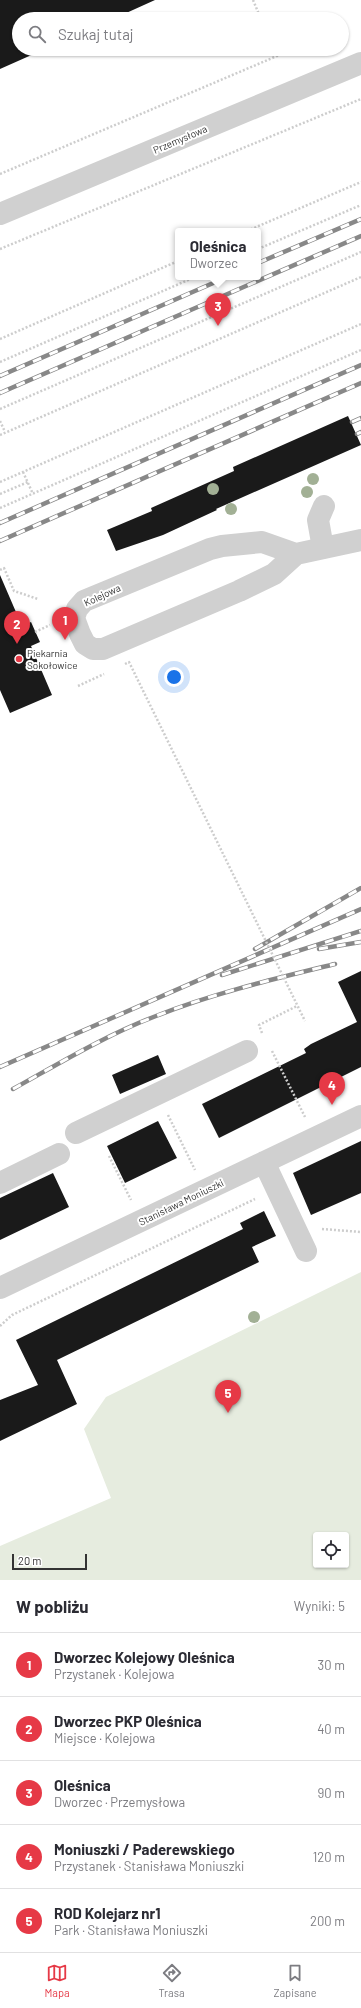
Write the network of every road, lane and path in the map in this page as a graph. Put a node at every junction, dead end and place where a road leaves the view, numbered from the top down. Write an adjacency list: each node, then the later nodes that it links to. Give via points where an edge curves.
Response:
1 (253, 0): 2 (path)
2 (258, 12)
3 (277, 56): 6 (path)
4 (361, 63): 9 (street, Przemysłowa)
5 (361, 99): 12 (path)
6 (0, 174)
7 (361, 182): 10 (path)
8 (361, 205): 11 (path)
9 (0, 214)
10 (254, 228)
11 (261, 248)
12 (0, 249)
13 (361, 252): 21 (path)
14 (175, 262): 18 (path)
15 (361, 277): 23 (path)
16 (188, 280): 20 (path)
17 (361, 324): 25 (path)
18 (0, 339)
19 (361, 350): 29 (path)
20 (0, 362)
21 (0, 409)
22 (0, 421): 23 (path)
23 (5, 432): 24 (path)
24 (0, 435)
25 (23, 472): 26 (path); 27 (path)
26 (0, 482)
27 (28, 482): 28 (path); 29 (path)
28 (0, 494)
29 (33, 494): 31 (path)
30 (324, 506): 33 (street, via 318,520)
31 (0, 508)
32 (361, 540): 33 (street, Kolejowa)
33 (323, 548): 34 (street, Kolejowa)
34 (296, 554): 34 (street, Kolejowa, via 262,542 210,549 84,601 74,618 85,644 93,649 103,649 274,574)
35 (0, 570): 36 (path, via 4,568 14,591)
36 (38, 599)
37 (50, 626): 38 (path)
38 (35, 632)
39 (124, 664): 42 (path, bridge, via 129,662)
40 (104, 674): 41 (path)
41 (78, 686)
42 (297, 1006): 43 (path, bridge); 44 (path, via 259,1025)
43 (305, 1021)
44 (260, 1029)
45 (247, 1051): 50 (street)
46 (272, 1053): 49 (path)
47 (167, 1112): 54 (path)
48 (361, 1116): 53 (street, Stanisława Moniuszki)
49 (308, 1124)
50 (76, 1133)
51 (59, 1154): 55 (street)
52 (109, 1156): 57 (path)
53 (264, 1162): 56 (street); 59 (street, Stanisława Moniuszki)
54 (198, 1177)
55 (0, 1182)
56 (276, 1188): 58 (street); 60 (path, via 12,1315)
57 (132, 1201)
58 (306, 1251)
59 (0, 1288)
60 (0, 1326)

